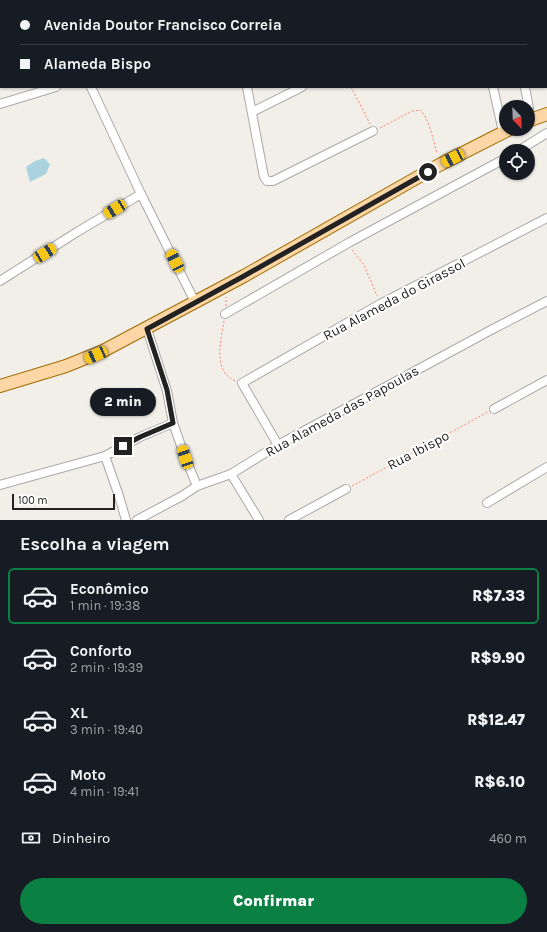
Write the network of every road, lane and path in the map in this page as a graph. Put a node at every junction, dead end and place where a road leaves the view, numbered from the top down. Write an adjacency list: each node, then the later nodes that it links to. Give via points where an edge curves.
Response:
1 (49, 88): 8 (street)
2 (91, 88): 21 (street)
3 (247, 88): 12 (street)
4 (300, 88): 12 (street)
5 (352, 88): 15 (path)
6 (493, 88): 11 (street)
7 (525, 88): 9 (street)
8 (34, 90): 10 (street)
9 (527, 100)
10 (0, 104)
11 (499, 107)
12 (252, 112): 15 (street, via 264,177 268,181 273,181)
13 (547, 114): 14 (main road)
14 (535, 118)
15 (373, 131): 20 (path, via 412,111 420,110 428,123)
16 (547, 133): 18 (street)
17 (499, 134): 20 (main road)
18 (529, 144)
19 (499, 162): 23 (street)
20 (441, 164): 25 (main road)
21 (141, 194): 24 (street); 27 (street)
22 (547, 218): 28 (street, Rua Alameda do Girassol)
23 (346, 245): 28 (path, via 364,264); 29 (street)
24 (0, 281)
25 (225, 286): 27 (main road); 29 (path)
26 (547, 301): 36 (street, Rua Alameda das Papoulas)
27 (195, 302): 30 (main road)
28 (380, 304): 32 (street, Rua Alameda do Girassol)
29 (225, 314): 32 (path, via 221,360 226,374)
30 (147, 329): 33 (main road, via 88,358); 35 (street, via 167,390)
31 (547, 380): 34 (street)
32 (242, 383): 36 (street)
33 (0, 386)
34 (494, 409): 42 (path, Rua Ibispo)
35 (173, 423): 37 (street); 41 (street)
36 (278, 445): 39 (street, Rua Alameda das Papoulas)
37 (105, 456): 40 (street); 44 (street)
38 (547, 468): 43 (street)
39 (231, 474): 41 (street, Rua Alameda das Papoulas); 46 (street)
40 (0, 485)
41 (198, 486): 45 (street, Rua Alameda das Papoulas)
42 (346, 489): 47 (street)
43 (487, 503)
44 (126, 520)
45 (137, 520)
46 (259, 520)
47 (289, 520)

